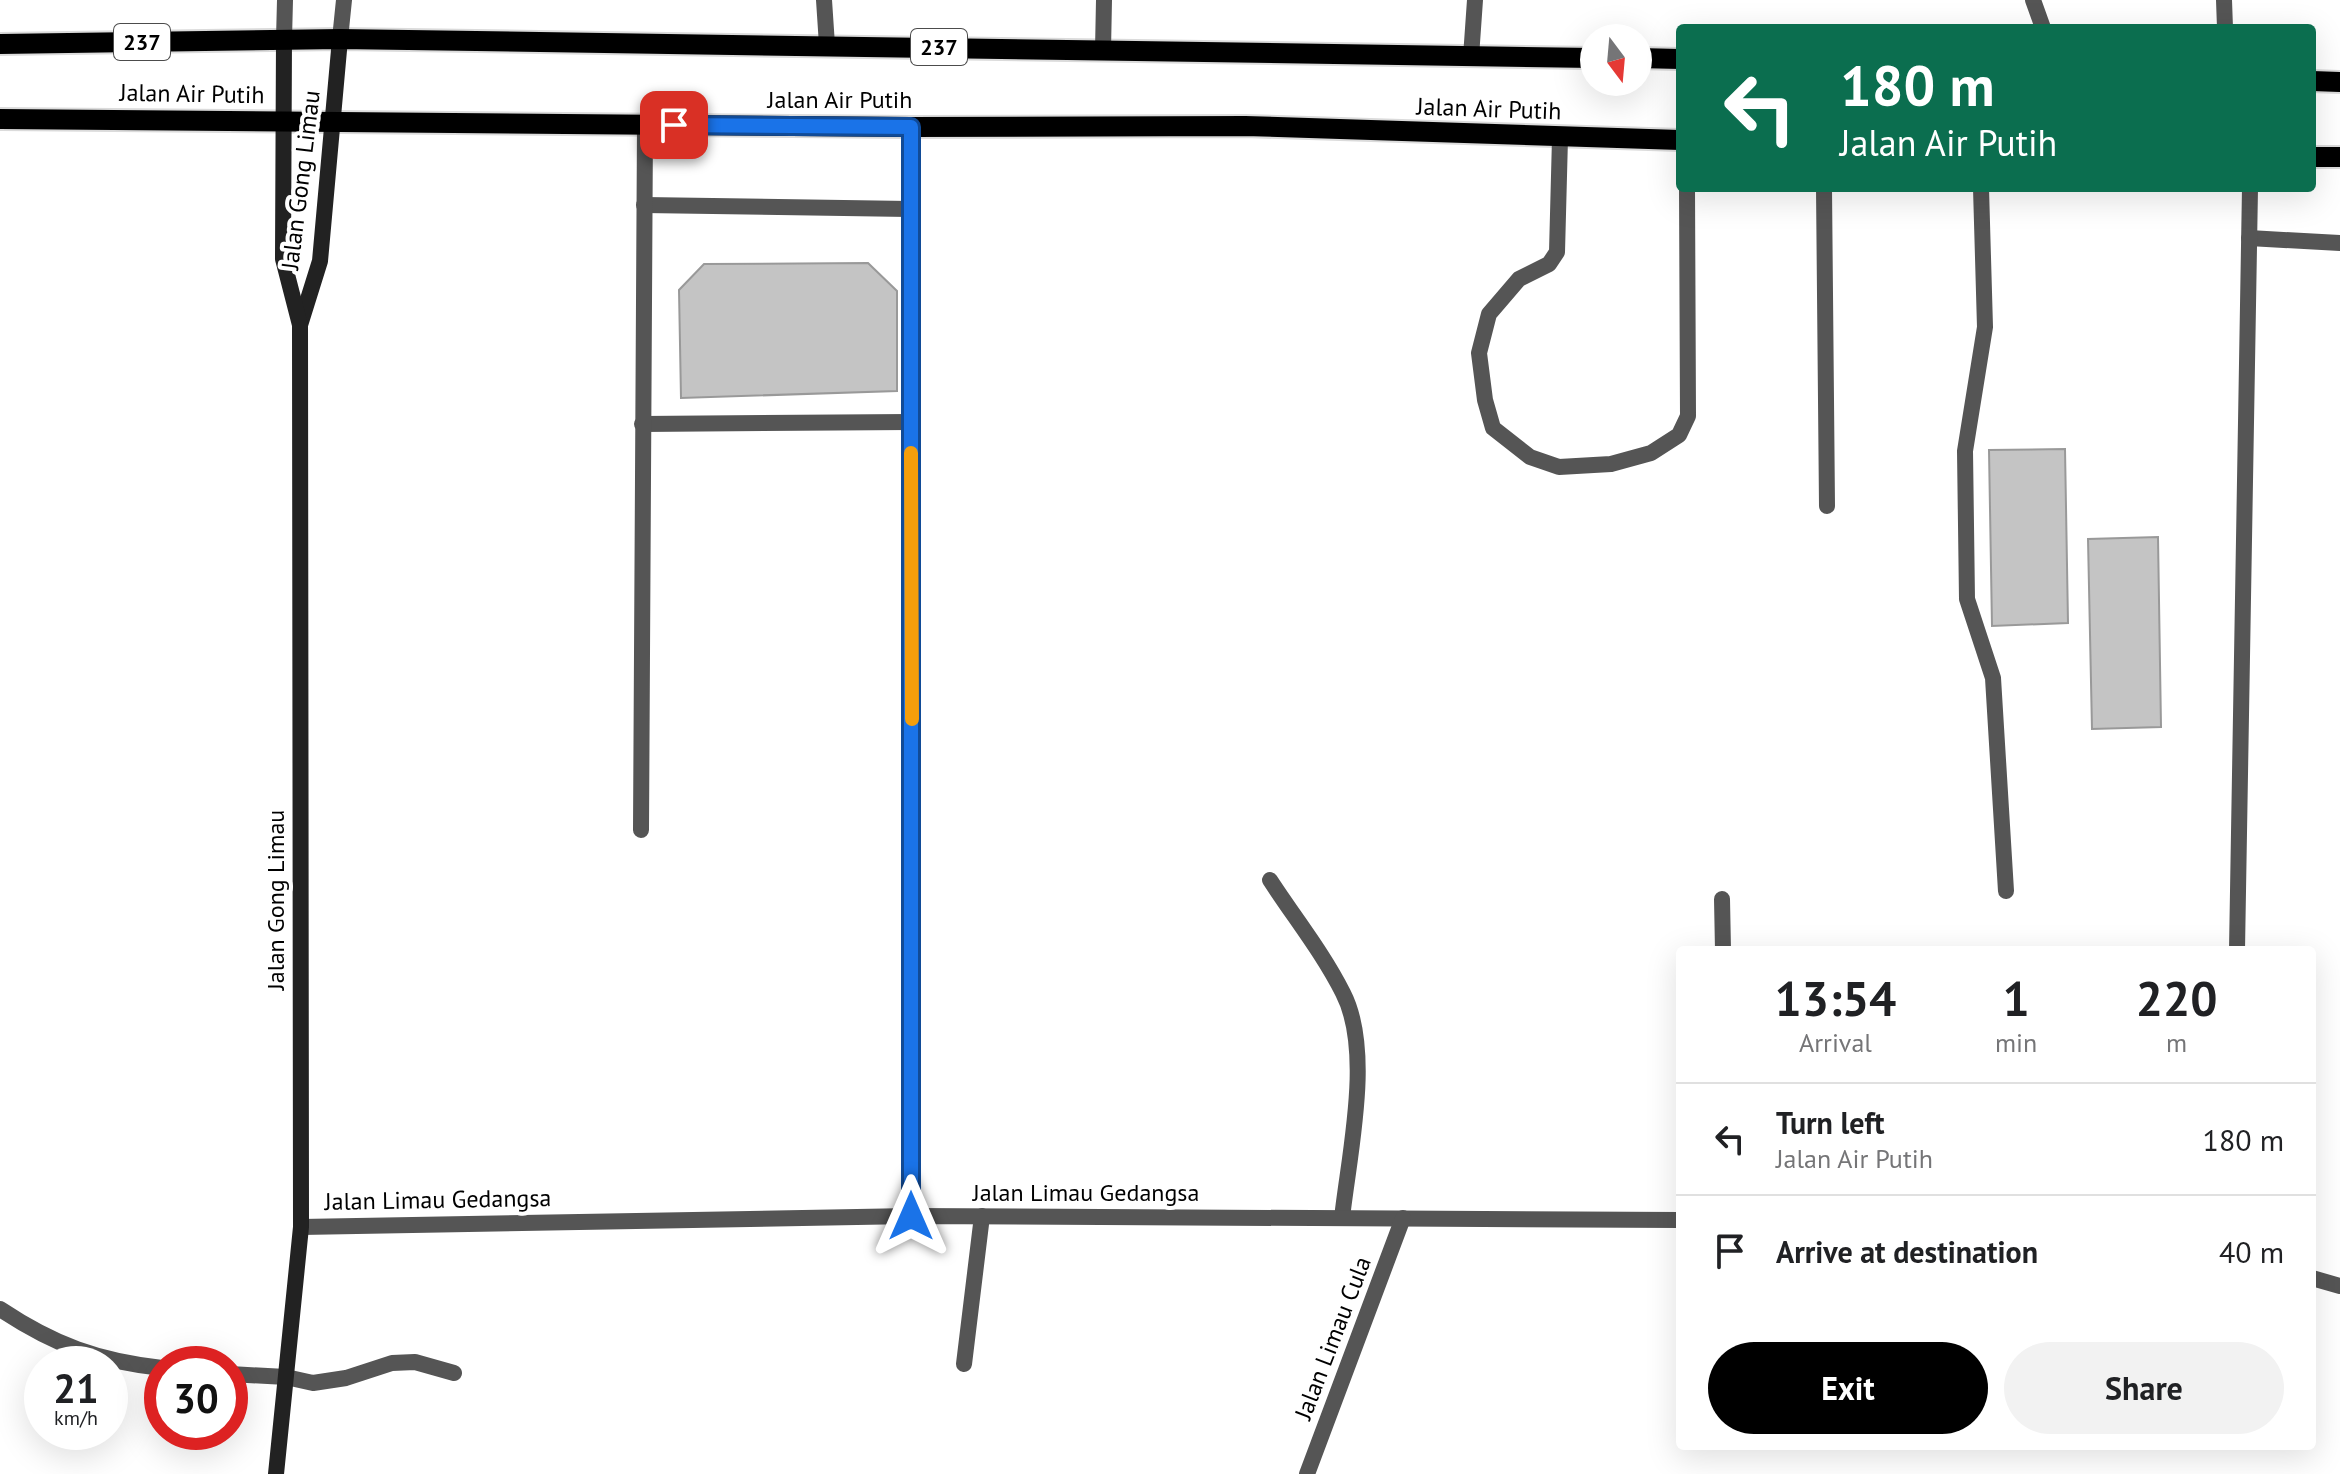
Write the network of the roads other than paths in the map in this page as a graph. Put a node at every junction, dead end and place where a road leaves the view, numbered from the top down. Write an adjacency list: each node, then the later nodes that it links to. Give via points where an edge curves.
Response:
1 (285, 0): 10 (street)
2 (344, 0): 11 (street)
3 (824, 0): 13 (street)
4 (1104, 0): 14 (street)
5 (1475, 0): 15 (street)
6 (2033, 0): 8 (street)
7 (2224, 0): 9 (street)
8 (2042, 24)
9 (2225, 24)
10 (284, 39): 11 (main road, Jalan Air Putih / 237); 12 (main road, Jalan Air Putih / 237); 22 (street, Jalan Gong Limau)
11 (340, 39): 13 (main road, Jalan Air Putih / 237); 23 (street, Jalan Gong Limau)
12 (0, 44)
13 (827, 45): 14 (main road, Jalan Air Putih / 237)
14 (1103, 50): 15 (main road, Jalan Air Putih / 237)
15 (1471, 57): 16 (main road, Jalan Air Putih / 237)
16 (1580, 58)
17 (1652, 58): 18 (main road)
18 (1676, 59)
19 (2316, 81): 20 (main road)
20 (2340, 82)
21 (0, 119): 22 (main road, Jalan Air Putih)
22 (282, 121): 23 (main road, Jalan Air Putih); 38 (street, Jalan Gong Limau, via 283,259)
23 (332, 121): 24 (main road, Jalan Air Putih); 38 (street, Jalan Gong Limau, via 320,261)
24 (645, 125): 25 (main road, Jalan Air Putih); 34 (street)
25 (911, 127): 26 (main road, Jalan Air Putih, via 1245,126); 35 (street)
26 (1560, 138): 27 (main road, Jalan Air Putih); 30 (street, via 1557,252 1549,264 1519,279 1489,314 1479,353 1493,428 1530,457 1559,467 1611,464 1651,453 1679,435 1688,416)
27 (1676, 140)
28 (2316, 157): 29 (main road)
29 (2340, 157)
30 (1687, 192)
31 (1824, 192): 41 (street)
32 (1981, 192): 44 (street, via 1985,327 1965,451 1967,599 1993,678)
33 (2250, 192): 36 (street)
34 (644, 205): 35 (street); 40 (street)
35 (909, 209): 39 (street)
36 (2249, 238): 37 (street); 47 (street)
37 (2340, 243)
38 (300, 325): 53 (street, Jalan Gong Limau)
39 (910, 422): 40 (street); 48 (street)
40 (642, 424): 42 (street)
41 (1827, 506)
42 (641, 830)
43 (1270, 880): 50 (street, via 1345,995 1357,1037)
44 (2006, 891)
45 (1722, 899): 46 (street)
46 (1723, 946)
47 (2237, 946)
48 (911, 1216): 49 (street, Jalan Limau Gedangsa); 53 (street, Jalan Limau Gedangsa)
49 (982, 1216): 50 (street, Jalan Limau Gedangsa); 57 (street)
50 (1342, 1218): 51 (street, Jalan Limau Gedangsa)
51 (1403, 1218): 52 (street, Jalan Limau Gedangsa); 63 (street, Jalan Limau Cula)
52 (1676, 1220)
53 (301, 1227): 61 (street, Jalan Gong Limau)
54 (2316, 1279): 55 (street)
55 (2340, 1286)
56 (0, 1309): 58 (street, via 44,1338 114,1363)
57 (964, 1364)
58 (144, 1366)
59 (454, 1373): 61 (street, via 415,1362 313,1383)
60 (248, 1375): 61 (street)
61 (286, 1377): 62 (street, Jalan Gong Limau)
62 (276, 1474)
63 (1307, 1474)

